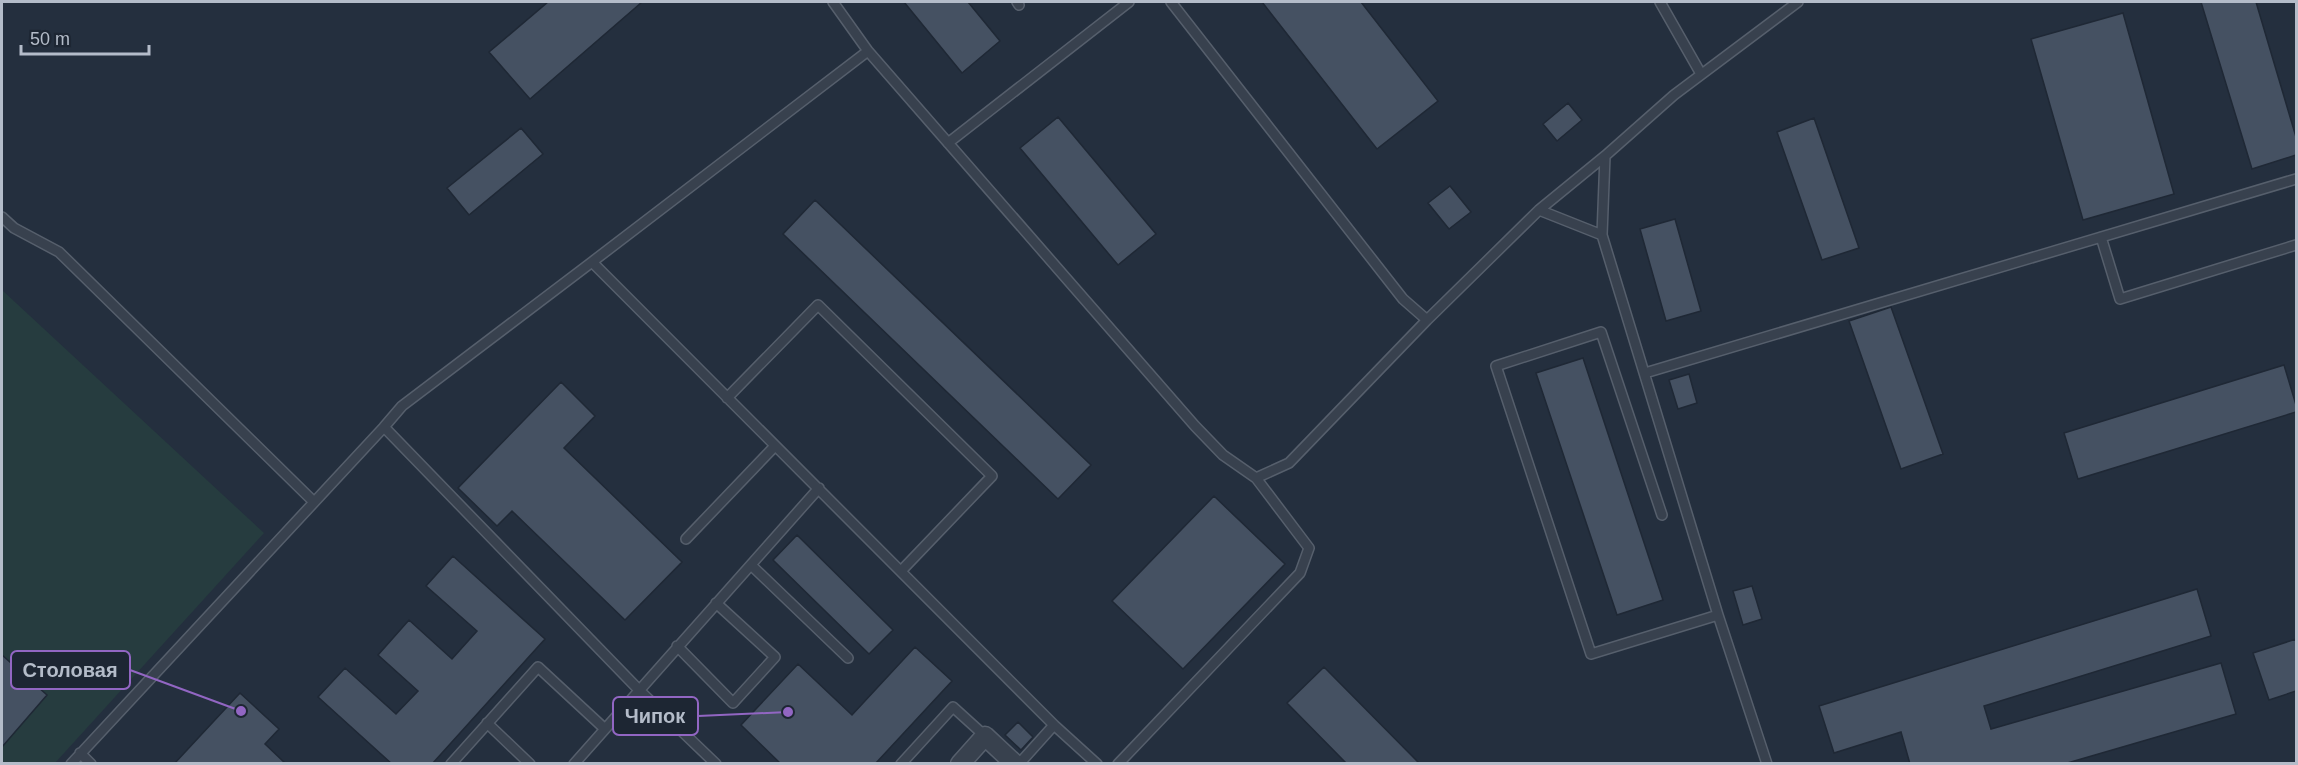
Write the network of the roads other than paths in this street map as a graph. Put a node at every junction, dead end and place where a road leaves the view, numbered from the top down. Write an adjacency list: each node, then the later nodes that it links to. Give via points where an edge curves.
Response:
1 (833, 2): 6 (lane)
2 (1129, 2): 8 (lane)
3 (1171, 2): 17 (lane, via 1403,299)
4 (1660, 2): 7 (lane)
5 (1798, 2): 7 (lane)
6 (868, 51): 8 (lane); 16 (lane)
7 (1701, 75): 9 (lane)
8 (948, 143): 22 (lane, via 1195,426 1223,455)
9 (1605, 156): 11 (lane); 13 (lane)
10 (2296, 178): 14 (lane)
11 (1539, 210): 13 (lane); 17 (lane)
12 (2, 217): 24 (lane, via 58,252)
13 (1602, 236): 18 (lane)
14 (2101, 237): 15 (lane, via 2120,299); 18 (lane)
15 (2296, 245)
16 (592, 262): 19 (lane); 20 (lane, via 402,406)
17 (1427, 320): 22 (lane, via 1289,463)
18 (1645, 374): 30 (lane)
19 (727, 398): 21 (lane); 28 (lane, via 818,305 992,476)
20 (384, 427): 24 (lane); 33 (lane)
21 (776, 446): 23 (lane); 26 (lane)
22 (1256, 478): 50 (lane, via 1309,548 1300,573)
23 (819, 489): 27 (lane); 28 (lane)
24 (314, 502): 38 (lane)
25 (1662, 515): 30 (lane, via 1600,332 1496,366 1591,654)
26 (686, 539)
27 (751, 565): 29 (lane); 32 (lane)
28 (902, 570): 35 (lane)
29 (716, 603): 31 (lane); 31 (lane, via 775,657 733,703)
30 (1718, 615): 51 (lane)
31 (677, 646): 33 (lane)
32 (848, 658)
33 (640, 691): 36 (lane); 44 (lane)
34 (487, 723): 36 (lane, via 538,667); 41 (lane); 42 (lane)
35 (1054, 725): 48 (lane); 49 (lane)
36 (605, 729): 43 (lane)
37 (985, 736): 45 (lane, via 953,708); 46 (street); 47 (street)
38 (80, 753): 39 (lane); 40 (lane)
39 (71, 764)
40 (92, 764)
41 (451, 764)
42 (530, 764)
43 (574, 764)
44 (716, 764)
45 (901, 764)
46 (960, 764)
47 (1015, 764)
48 (1019, 764)
49 (1097, 764)
50 (1118, 764)
51 (1767, 764)

